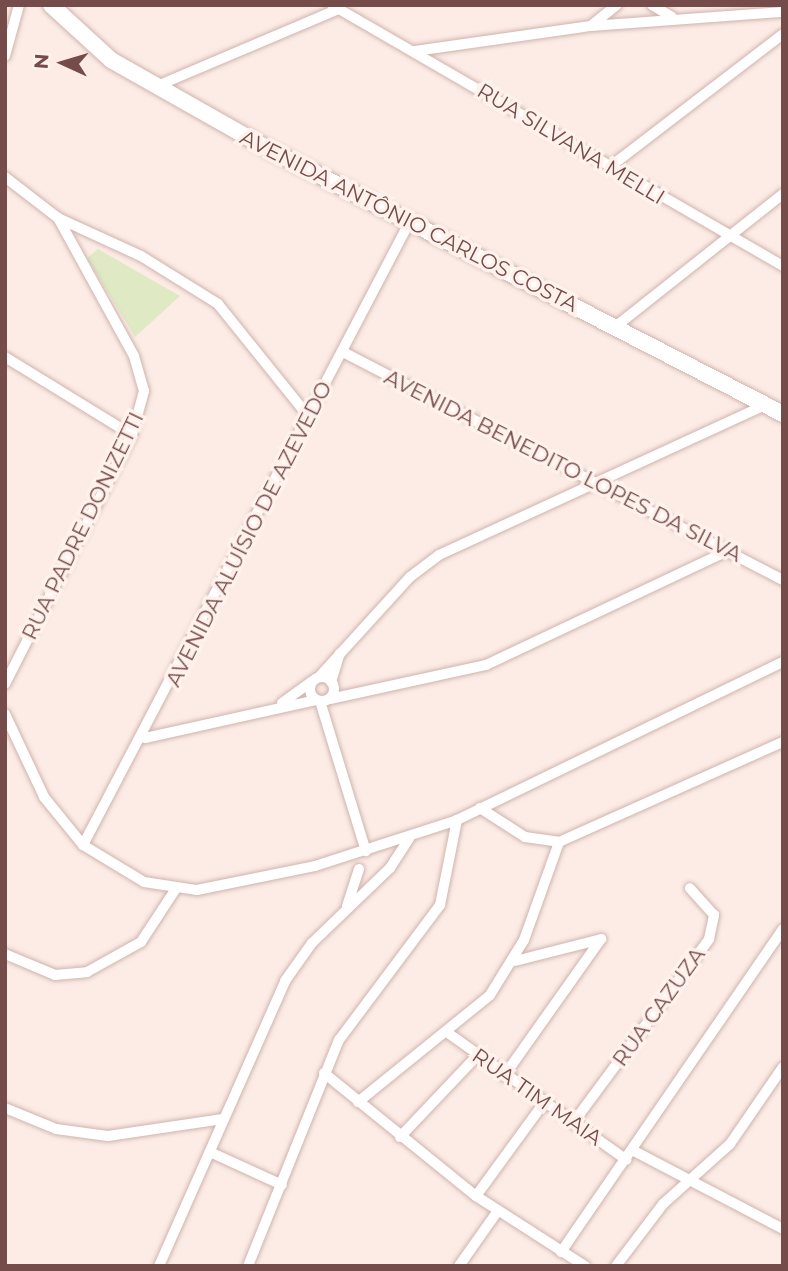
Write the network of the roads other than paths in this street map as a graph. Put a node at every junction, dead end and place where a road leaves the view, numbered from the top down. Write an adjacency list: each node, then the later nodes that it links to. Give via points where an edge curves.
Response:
1 (19, 5): 11 (street)
2 (51, 5): 12 (main road, AVENIDA ANTÔNIO CARLOS COSTA, via 111,61)
3 (617, 5): 8 (street)
4 (652, 5): 7 (street)
5 (335, 7): 10 (street, RUA SILVANA MELLI); 12 (street)
6 (783, 12): 7 (street)
7 (680, 19): 8 (street)
8 (591, 26): 10 (street)
9 (783, 34): 13 (street)
10 (415, 51): 13 (street, RUA SILVANA MELLI)
11 (5, 56)
12 (157, 86): 17 (main road, AVENIDA ANTÔNIO CARLOS COSTA)
13 (611, 166): 18 (street, RUA SILVANA MELLI)
14 (5, 177): 16 (street)
15 (783, 194): 18 (street)
16 (58, 218): 25 (street, via 141,256 218,304); 26 (street, RUA PADRE DONIZETTI, via 139,369 144,391)
17 (410, 221): 20 (main road, AVENIDA ANTÔNIO CARLOS COSTA); 21 (street, AVENIDA ALUÍSIO DE AZEVEDO)
18 (726, 237): 19 (street, RUA SILVANA MELLI); 20 (street)
19 (783, 266)
20 (615, 327): 23 (main road, AVENIDA ANTÔNIO CARLOS COSTA)
21 (343, 352): 25 (street, AVENIDA ALUÍSIO DE AZEVEDO); 27 (street, AVENIDA BENEDITO LOPES DA SILVA)
22 (5, 357): 26 (street)
23 (765, 405): 24 (main road, AVENIDA ANTÔNIO CARLOS COSTA); 27 (street)
24 (783, 414)
25 (308, 416): 37 (street, AVENIDA ALUÍSIO DE AZEVEDO)
26 (132, 435): 33 (street, RUA PADRE DONIZETTI)
27 (600, 483): 28 (street, AVENIDA BENEDITO LOPES DA SILVA); 30 (street, via 439,555)
28 (727, 551): 29 (street, AVENIDA BENEDITO LOPES DA SILVA); 34 (street, via 506,657 369,692)
29 (783, 580)
30 (344, 644): 32 (street); 34 (street)
31 (783, 662): 39 (street)
32 (315, 679): 34 (street); 34 (street); 35 (street)
33 (5, 684)
34 (326, 695): 35 (street); 45 (street, via 328,722)
35 (282, 703): 37 (street)
36 (5, 714): 43 (street, via 44,797)
37 (145, 738): 43 (street, AVENIDA ALUÍSIO DE AZEVEDO)
38 (783, 742): 42 (street)
39 (480, 808): 40 (street); 42 (street, via 526,837)
40 (457, 820): 41 (street); 59 (street, via 446,886 430,924 351,1018)
41 (409, 839): 44 (street); 47 (street)
42 (559, 842): 55 (street)
43 (83, 845): 51 (street, via 124,873)
44 (386, 845): 45 (street); 47 (street)
45 (366, 851): 46 (street)
46 (355, 855): 48 (street); 51 (street, via 216,887)
47 (390, 868): 49 (street)
48 (359, 869): 49 (street); 52 (street)
49 (372, 885): 52 (street)
50 (690, 888): 65 (street, RUA CAZUZA, via 714,915 709,939)
51 (175, 890): 54 (street, via 141,942 107,965 55,975)
52 (347, 906): 64 (street, via 285,981)
53 (783, 929): 68 (street)
54 (5, 954)
55 (514, 961): 56 (street); 60 (street, via 601,939)
56 (448, 1033): 57 (street, RUA TIM MAIA); 61 (street)
57 (477, 1056): 60 (street, RUA TIM MAIA); 66 (street)
58 (783, 1067): 69 (street, via 730,1144)
59 (324, 1073): 61 (street); 70 (street)
60 (504, 1076): 62 (street, RUA TIM MAIA)
61 (358, 1102): 66 (street)
62 (543, 1104): 65 (street, RUA TIM MAIA); 71 (street)
63 (5, 1108): 64 (street, via 56,1129 108,1136)
64 (223, 1119): 67 (street)
65 (573, 1124): 68 (street, RUA TIM MAIA)
66 (400, 1137): 71 (street)
67 (209, 1152): 70 (street); 75 (street)
68 (630, 1155): 69 (street, RUA TIM MAIA); 74 (street)
69 (689, 1182): 73 (street, RUA TIM MAIA); 79 (street)
70 (282, 1185): 76 (street)
71 (476, 1196): 72 (street)
72 (498, 1212): 74 (street); 77 (street)
73 (783, 1228)
74 (561, 1252): 78 (street)
75 (159, 1266)
76 (248, 1266)
77 (459, 1266)
78 (585, 1266)
79 (616, 1266)

